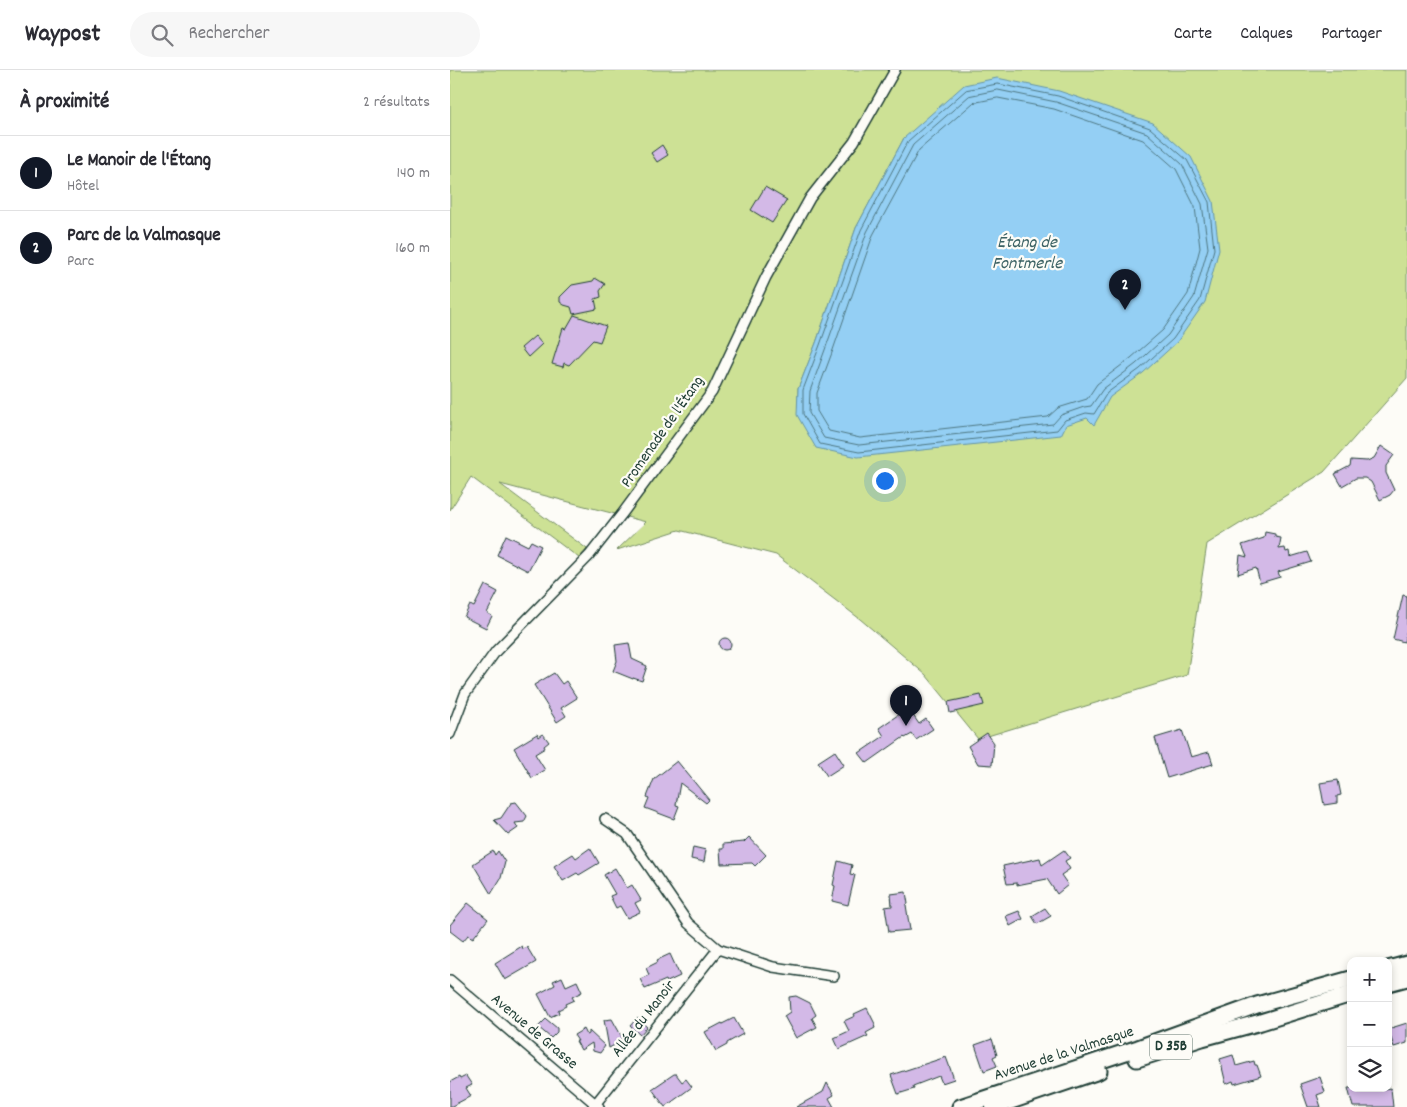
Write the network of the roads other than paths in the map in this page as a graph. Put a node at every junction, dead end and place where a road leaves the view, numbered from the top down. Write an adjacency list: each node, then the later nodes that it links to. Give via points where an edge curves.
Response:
1 (895, 70): 2 (street, Promenade de l'Étang, via 854,142 810,198 766,277 712,392 589,556 496,651 465,694)
2 (450, 734)
3 (606, 819): 4 (street, via 627,834 688,923)
4 (718, 949): 7 (street, via 773,967); 15 (street, Allée du Manoir)
5 (1407, 964): 6 (main road)
6 (1392, 968)
7 (834, 976)
8 (1407, 978): 11 (main road)
9 (450, 980): 15 (street, Avenue de Grasse)
10 (1347, 980): 13 (main road, Avenue de la Valmasque / D 35B)
11 (1392, 982)
12 (1347, 995): 14 (main road, Avenue de la Valmasque / D 35B)
13 (1257, 1005): 14 (main road); 16 (main road, Avenue de la Valmasque / D 35B)
14 (1261, 1022): 17 (main road, Avenue de la Valmasque / D 35B, via 1202,1038)
15 (596, 1106)
16 (960, 1107)
17 (994, 1107)

